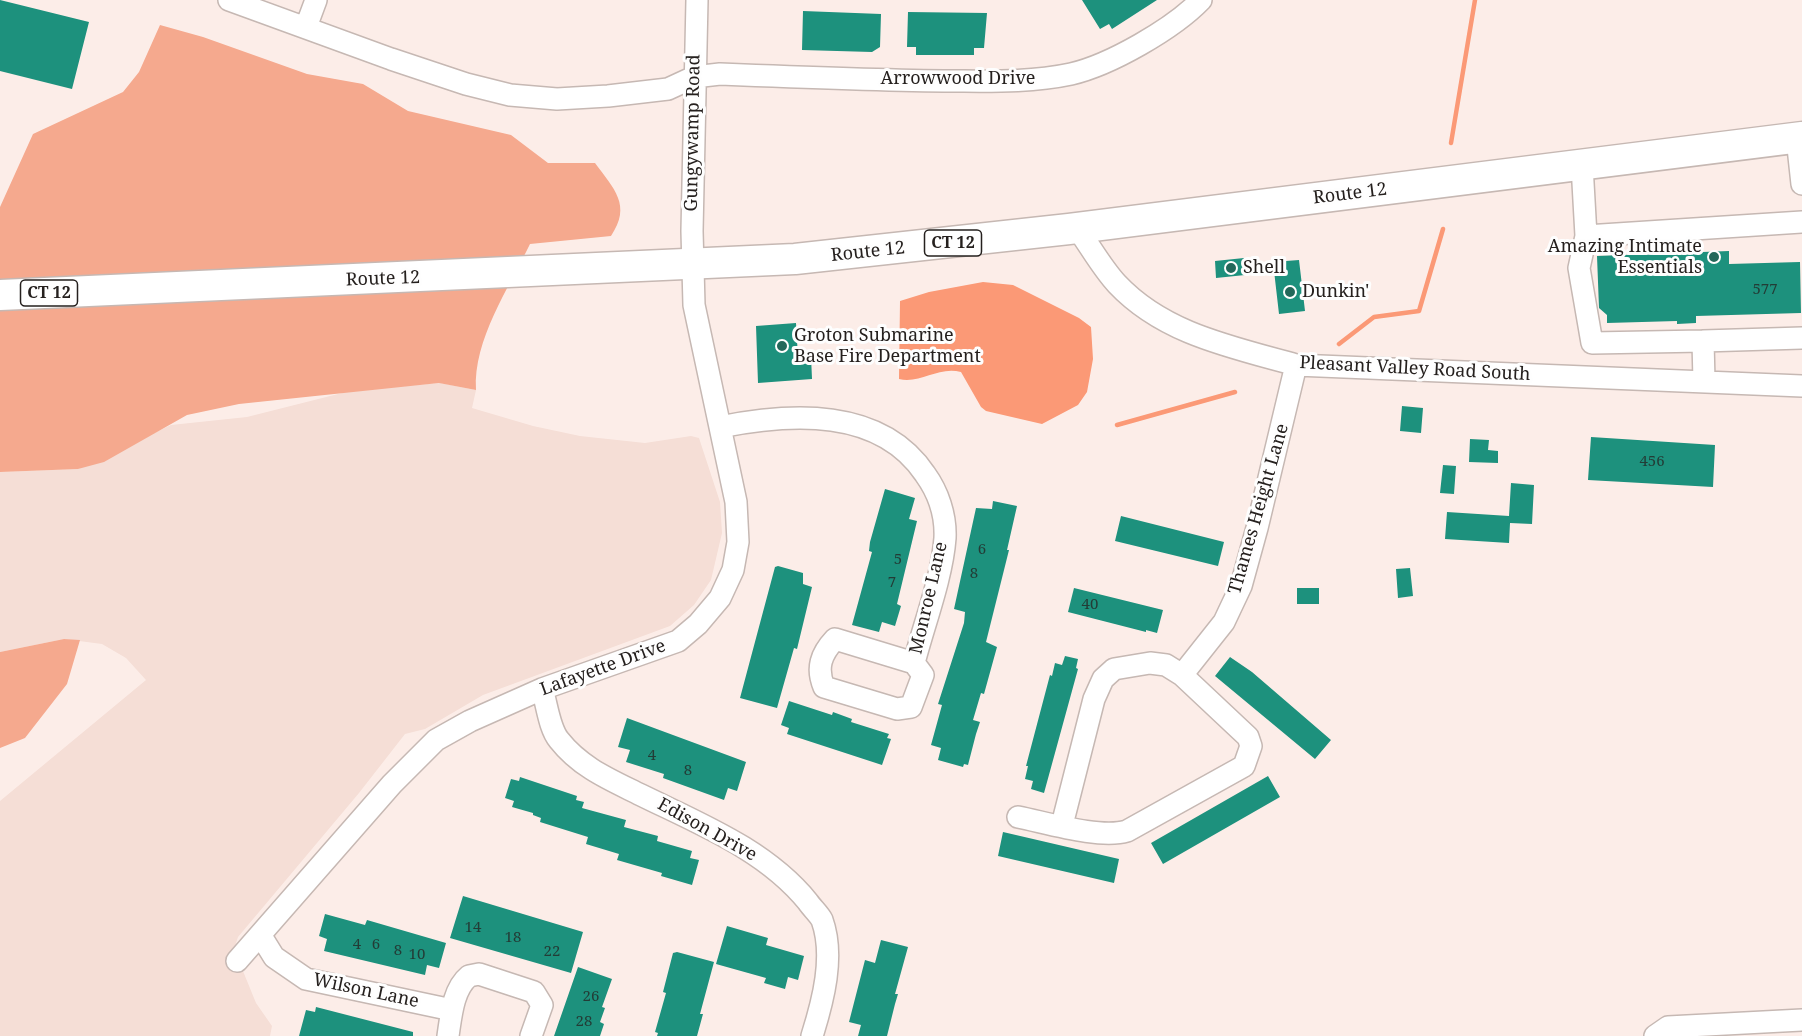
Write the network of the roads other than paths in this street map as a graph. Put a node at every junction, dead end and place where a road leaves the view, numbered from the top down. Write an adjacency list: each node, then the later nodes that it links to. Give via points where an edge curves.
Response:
1 (228, 0): 5 (street, Arrowwood Drive)
2 (316, 0): 5 (street)
3 (697, 0): 6 (street, Gungywamp Road)
4 (1202, 0): 6 (street, Arrowwood Drive, via 1119,56 1073,74 1044,79 911,81 720,74)
5 (306, 27): 6 (street, Arrowwood Drive, via 423,70 510,95 557,99 608,96 669,89)
6 (694, 77): 13 (street, Gungywamp Road)
7 (1799, 137): 8 (highway, Route 12 / CT 12); 9 (street)
8 (1582, 165): 11 (highway, Route 12 / CT 12); 12 (street)
9 (1802, 184)
10 (1802, 222): 12 (street)
11 (1077, 228): 13 (highway, Route 12 / CT 12, via 833,256); 17 (street, Pleasant Valley Road South, via 1115,283 1138,305 1165,322)
12 (1586, 236): 16 (street, via 1579,268 1592,343)
13 (692, 266): 14 (highway, Route 12 / CT 12); 20 (street, Lafayette Drive, via 694,305)
14 (0, 295)
15 (1802, 338): 16 (street)
16 (1703, 341): 18 (street)
17 (1296, 365): 18 (street, Pleasant Valley Road South); 22 (street, Thames Height Lane, via 1240,586 1224,622)
18 (1704, 381): 19 (street, Pleasant Valley Road South)
19 (1802, 386)
20 (720, 426): 21 (street, Monroe Lane, via 814,418 852,423 897,444 919,464 934,487 943,512 945,537); 23 (street, Lafayette Drive, via 736,502 738,542 733,570 720,598 678,641)
21 (914, 663): 21 (street, Monroe Lane, via 835,639 825,650 818,673 824,687 897,709 911,707 923,675)
22 (1182, 675): 25 (street, via 1166,665 1150,663 1114,669 1103,679 1094,699); 25 (street, via 1248,737 1251,746 1244,766 1127,831 1116,834)
23 (542, 689): 26 (street, Lafayette Drive, via 470,721 428,747); 32 (street, Edison Drive, via 557,738 577,760 599,775 721,834 761,859 798,890 821,919 828,954 823,1000)
24 (1018, 818): 25 (street)
25 (1062, 825)
26 (261, 936): 27 (street, Lafayette Drive); 28 (street, Wilson Lane, via 274,957 306,979)
27 (237, 961)
28 (452, 1010): 30 (street); 31 (street, via 460,987 469,976 478,974 528,988 542,1005)
29 (1802, 1020): 33 (street, via 1668,1027)
30 (448, 1036)
31 (531, 1036)
32 (812, 1036)
33 (1655, 1036)

